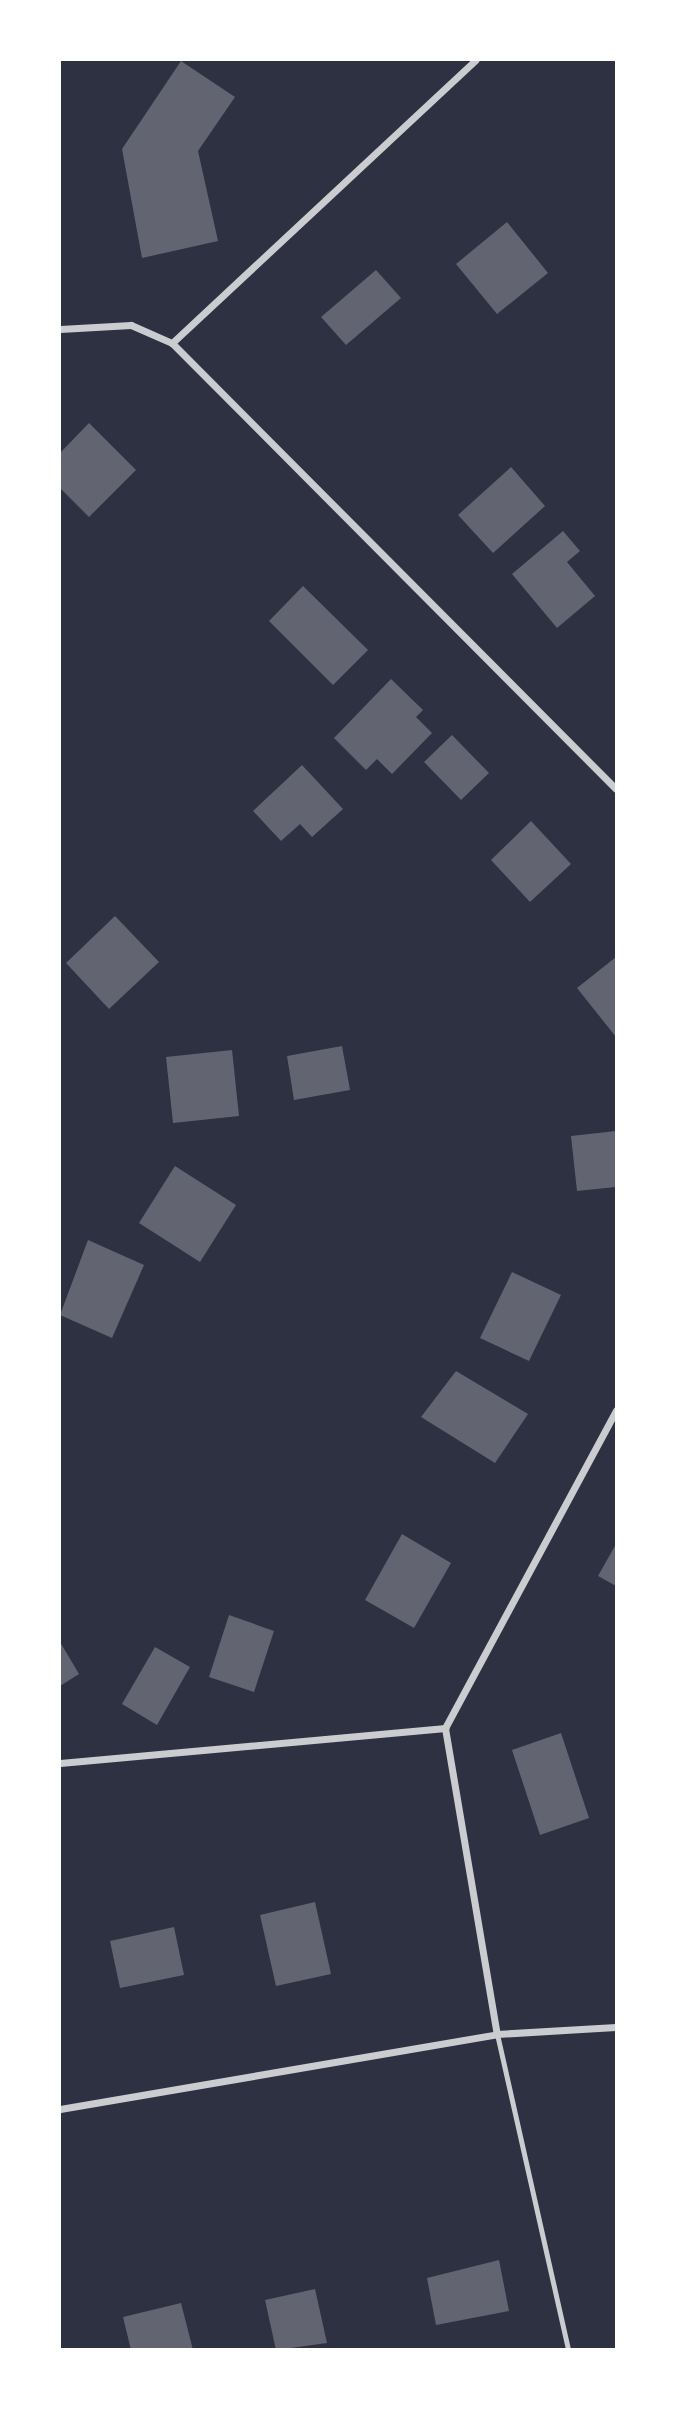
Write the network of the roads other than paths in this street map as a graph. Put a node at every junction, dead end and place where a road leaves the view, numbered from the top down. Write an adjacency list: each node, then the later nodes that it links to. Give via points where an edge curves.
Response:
1 (476, 60): 3 (street)
2 (60, 329): 3 (street, via 131,325)
3 (172, 343): 4 (street)
4 (617, 789)
5 (617, 1410): 6 (street)
6 (445, 1728): 7 (street); 9 (street)
7 (60, 1763)
8 (617, 2027): 9 (street)
9 (497, 2034): 10 (street); 11 (lane)
10 (60, 2109)
11 (568, 2350)

